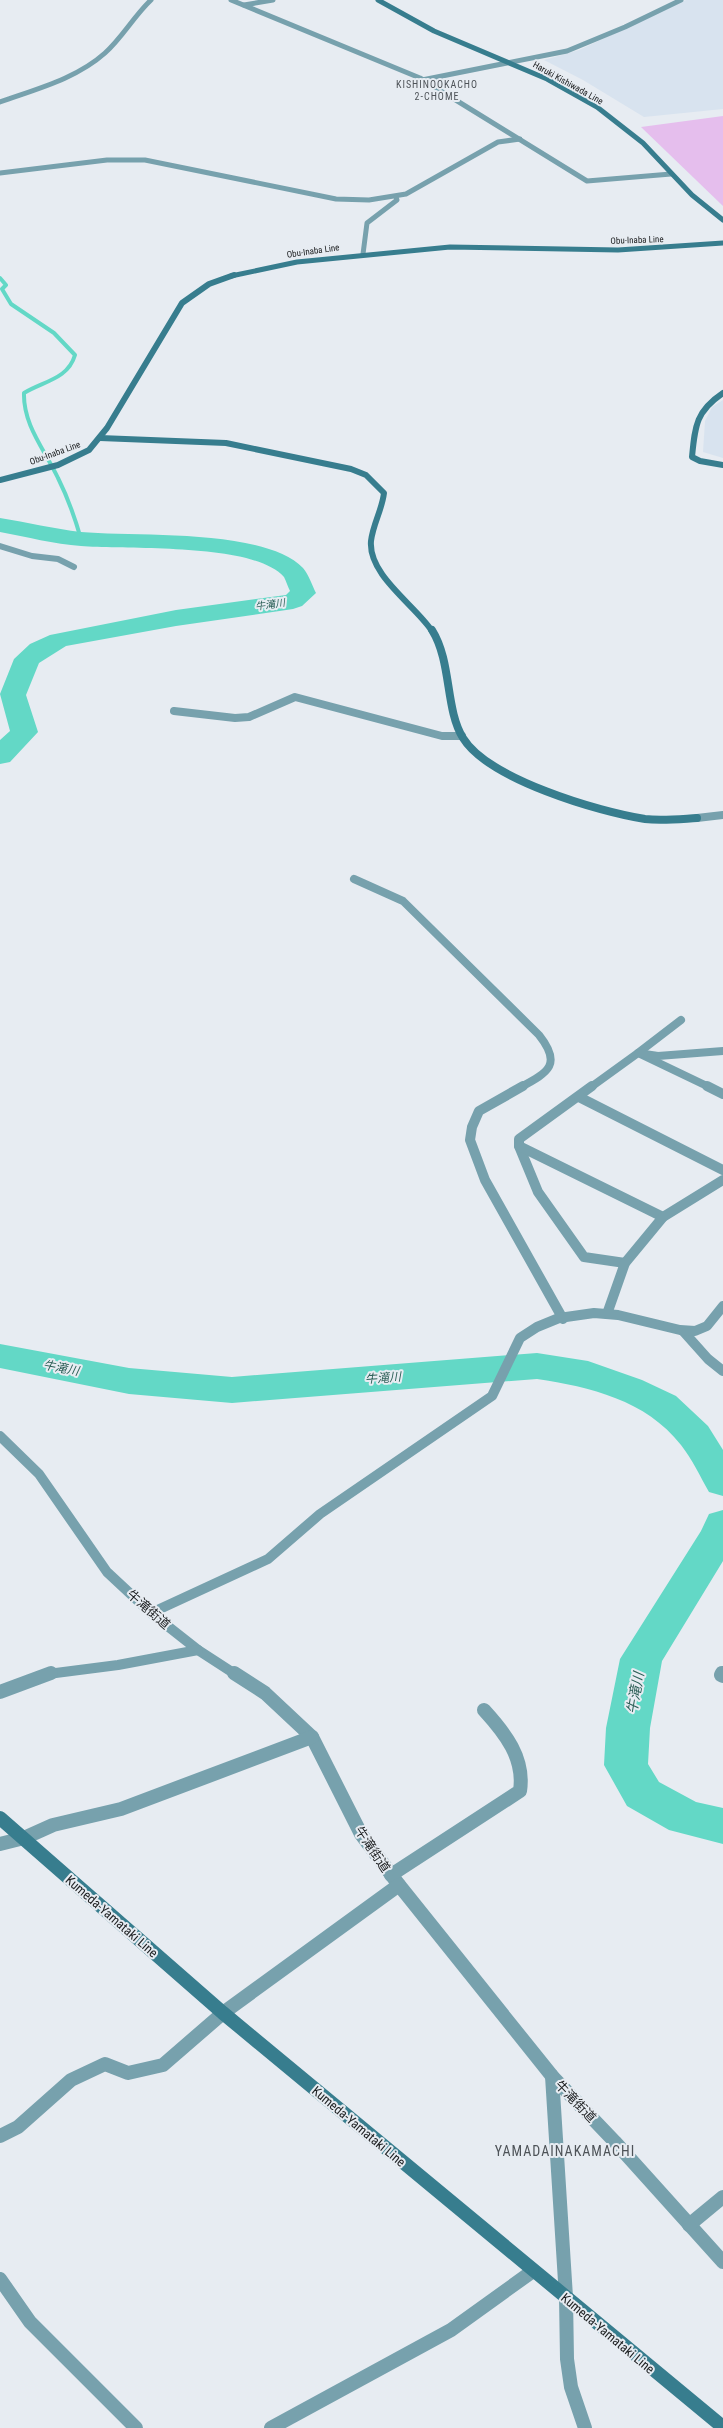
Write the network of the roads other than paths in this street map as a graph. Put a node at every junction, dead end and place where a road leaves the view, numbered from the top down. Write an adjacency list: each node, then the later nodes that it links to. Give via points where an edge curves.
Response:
1 (151, 0): 9 (street, via 139,10 105,53 64,78)
2 (231, 0): 6 (street)
3 (273, 0): 6 (street)
4 (378, 0): 7 (street, Haruki Kishiwada Line, via 434,31)
5 (681, 0): 7 (street, via 566,51)
6 (244, 5): 8 (street)
7 (511, 63): 8 (street); 12 (street, Haruki Kishiwada Line, via 547,79 610,116 643,143)
8 (422, 80): 10 (street)
9 (0, 102)
10 (520, 139): 12 (street, via 587,181); 13 (street, via 498,142 417,188)
11 (0, 173): 13 (street, via 107,160 145,160 336,199 369,200)
12 (671, 174): 14 (street, Haruki Kishiwada Line)
13 (396, 197): 16 (street, via 397,200 367,223)
14 (723, 220)
15 (723, 243): 16 (street, Obu-Inaba Line, via 606,250 450,247)
16 (363, 254): 18 (street, Obu-Inaba Line, via 297,262 240,273 209,284 193,293 178,310)
17 (723, 393): 19 (street, via 705,405 698,414 692,457)
18 (100, 438): 20 (street, Obu-Inaba Line, via 76,457); 24 (street, via 226,443 351,469 366,475 384,493 371,548 375,561 382,573 433,632)
19 (723, 465)
20 (0, 480)
21 (0, 546): 22 (street, via 32,556 58,559)
22 (74, 567)
23 (174, 711): 24 (street, via 235,718 249,717 295,697 442,736)
24 (462, 736): 25 (street, via 476,755 501,771 599,809 646,819)
25 (723, 815)
26 (354, 880): 39 (street, via 403,901 534,1030 550,1049 551,1061 545,1074 479,1111 470,1140 485,1180)
27 (681, 1020): 29 (street)
28 (723, 1051): 29 (street, via 658,1056)
29 (638, 1053): 30 (street); 31 (street)
30 (723, 1094)
31 (579, 1097): 32 (street, via 519,1139); 33 (street)
32 (518, 1146): 35 (street); 36 (street, via 538,1192 584,1257)
33 (723, 1170)
34 (723, 1180): 35 (street)
35 (663, 1217): 36 (street)
36 (626, 1262): 38 (street)
37 (723, 1306): 40 (street, via 705,1328 698,1331)
38 (607, 1314): 39 (street, via 581,1314); 40 (street)
39 (563, 1319): 43 (street, via 527,1332 520,1338 492,1396 320,1514 268,1559)
40 (683, 1331): 41 (street)
41 (723, 1371)
42 (0, 1436): 43 (street, 牛滝街道, via 39,1474 107,1572)
43 (151, 1613): 44 (street, 牛滝街道)
44 (198, 1650): 47 (street, via 118,1665 52,1672); 49 (street, 牛滝街道, via 265,1693)
45 (723, 1672): 46 (street)
46 (723, 1676)
47 (0, 1692)
48 (484, 1710): 53 (street, via 502,1729 517,1757 523,1780 520,1791)
49 (312, 1737): 51 (street, via 121,1809 53,1825); 53 (street, 牛滝街道, via 361,1834)
50 (0, 1818): 51 (street, Kumeda-Yamataki Line)
51 (24, 1838): 52 (street); 54 (street, Kumeda-Yamataki Line)
52 (0, 1844)
53 (395, 1880): 54 (street); 55 (street, 牛滝街道)
54 (223, 2013): 56 (street, via 163,2065 128,2073 105,2064 71,2080 18,2127); 60 (street, Kumeda-Yamataki Line)
55 (552, 2076): 58 (street, 牛滝街道); 62 (street)
56 (0, 2136)
57 (723, 2197): 58 (street)
58 (689, 2225): 59 (street, 牛滝街道)
59 (723, 2262)
60 (533, 2271): 62 (street, Kumeda-Yamataki Line); 64 (street, via 451,2330)
61 (0, 2280): 63 (street, via 30,2322)
62 (566, 2297): 65 (street, via 567,2359 571,2387); 66 (street, Kumeda-Yamataki Line)
63 (136, 2428)
64 (271, 2428)
65 (584, 2428)
66 (723, 2428)

